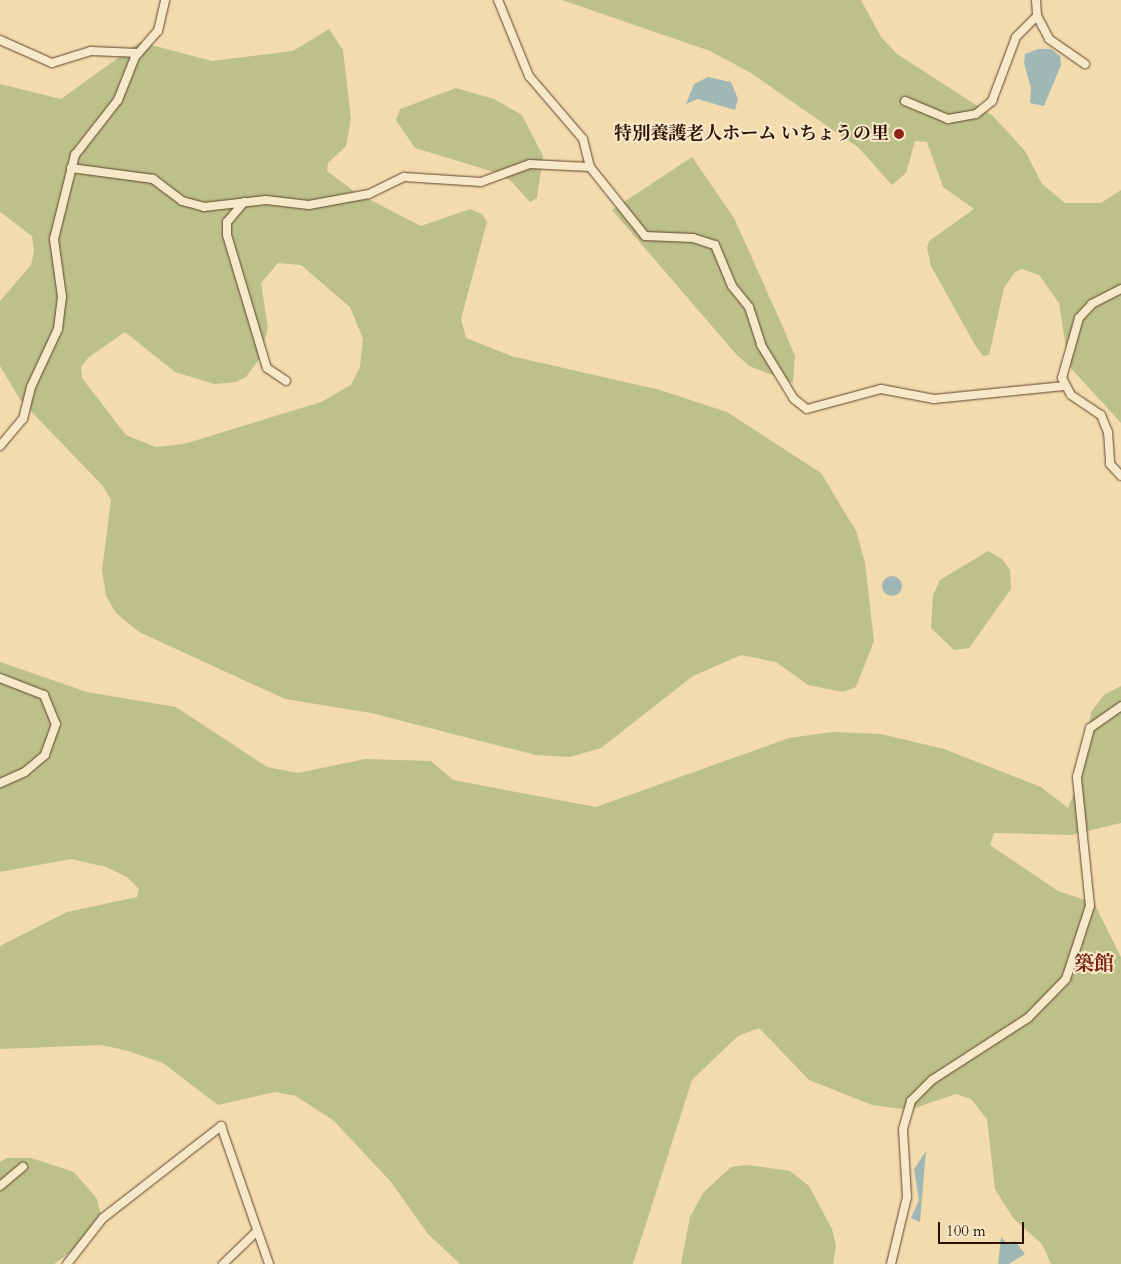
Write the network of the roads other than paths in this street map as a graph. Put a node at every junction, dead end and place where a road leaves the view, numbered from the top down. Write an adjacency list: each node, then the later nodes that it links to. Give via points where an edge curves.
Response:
1 (165, 0): 6 (street, via 158,30)
2 (498, 0): 9 (street, via 529,76 583,139)
3 (1036, 0): 4 (street)
4 (1037, 16): 7 (street, via 1049,39); 8 (street, via 1016,37 992,101 976,114 948,119)
5 (0, 40): 6 (street, via 52,63 91,51)
6 (138, 53): 10 (street, via 118,100 82,145)
7 (1085, 64)
8 (905, 101)
9 (590, 167): 11 (street, via 530,164 474,182 404,177 369,194 309,205 282,200); 14 (street, via 645,236 693,238 715,245 732,286 749,307 761,345 794,399 807,409 882,389 934,399)
10 (71, 168): 11 (street, via 153,179 190,205); 15 (street, via 54,239 62,297 58,328 31,388 23,419)
11 (244, 202): 13 (street, via 227,222 227,235 267,368)
12 (1121, 289): 14 (street, via 1092,304 1079,318 1063,365)
13 (286, 381)
14 (1064, 386): 16 (street, via 1101,415 1108,432 1110,464)
15 (0, 446)
16 (1121, 476)
17 (0, 678): 19 (street, via 44,695 56,724 45,755 25,772)
18 (1121, 706): 26 (street, via 1090,728 1077,777 1090,906 1066,978 1028,1018 932,1080 911,1101 903,1129 906,1197)
19 (0, 783)
20 (23, 1167): 21 (street)
21 (0, 1186)
22 (257, 1231): 23 (street, via 221,1126 103,1218); 24 (street); 25 (street)
23 (67, 1264)
24 (223, 1264)
25 (269, 1264)
26 (891, 1264)

